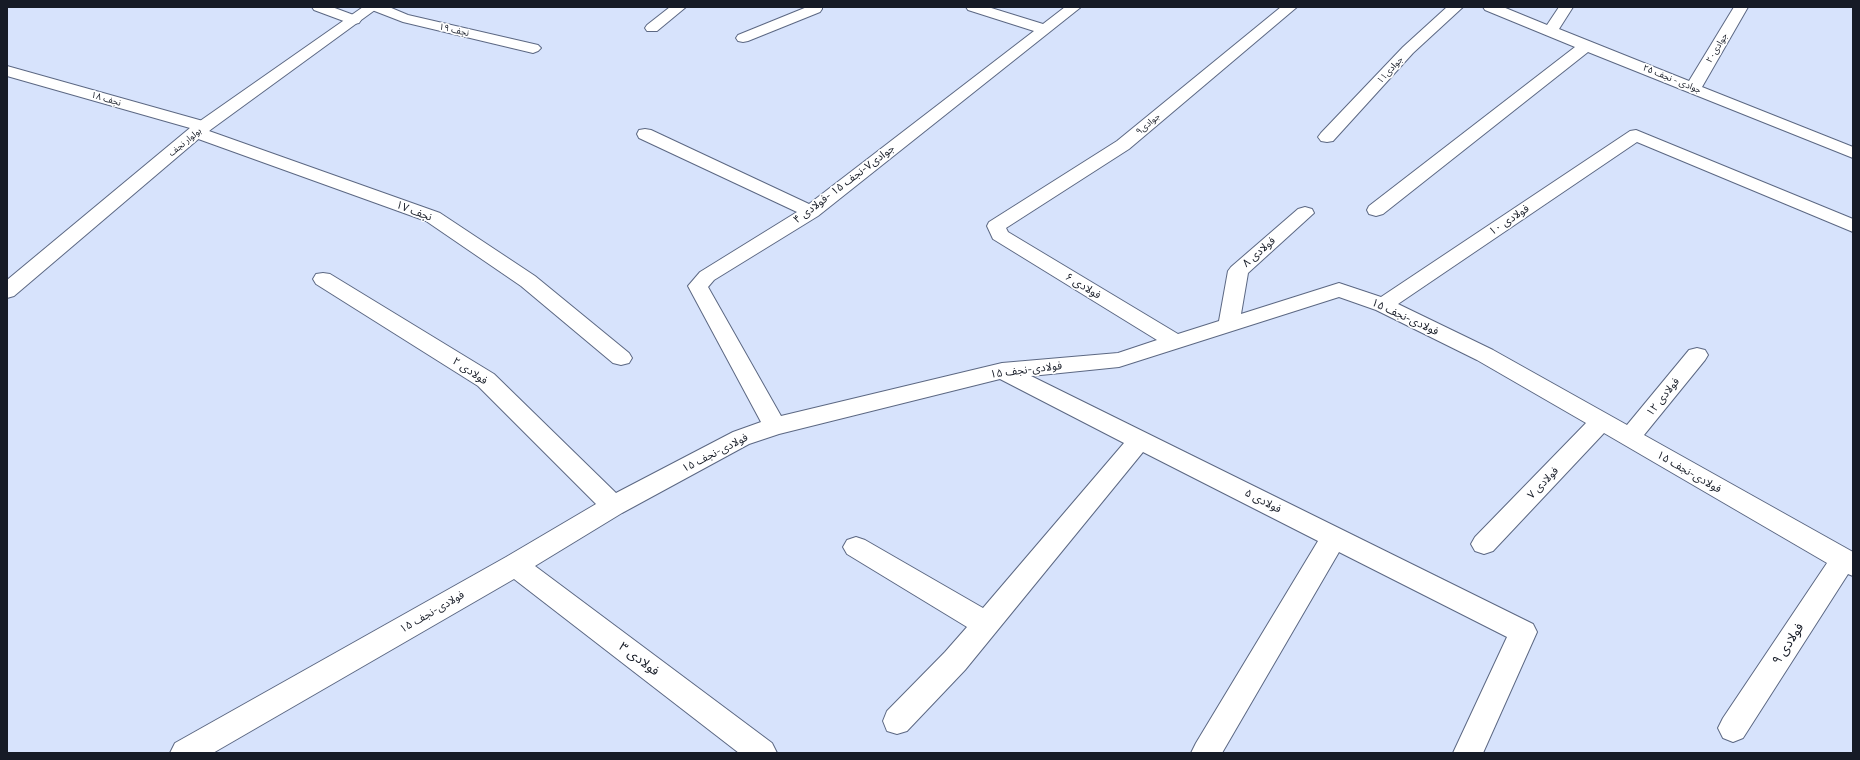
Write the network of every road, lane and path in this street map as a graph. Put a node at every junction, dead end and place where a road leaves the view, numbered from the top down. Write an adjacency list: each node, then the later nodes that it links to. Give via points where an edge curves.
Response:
1 (319, 7): 13 (street)
2 (372, 7): 13 (street, بولوار نجف)
3 (377, 7): 19 (street, نجف ۱۹, via 403,18)
4 (679, 7): 14 (street)
5 (815, 7): 17 (street)
6 (973, 7): 15 (street)
7 (1074, 7): 15 (street, جوادی۷-نجف ۱۵ -فولادی ۴)
8 (1290, 7): 29 (street, جوادی۹, via 1123,145)
9 (1456, 7): 24 (street, جوادی۱۱, via 1408,50)
10 (1490, 7): 16 (street, جوادی - نجف ۲۵)
11 (1566, 7): 16 (street)
12 (1741, 7): 21 (street, جوادی۲۰)
13 (354, 20): 22 (street, بولوار نجف)
14 (652, 28)
15 (1045, 29): 27 (street, جوادی۷-نجف ۱۵ -فولادی ۴)
16 (1550, 31): 18 (street, جوادی - نجف ۲۵)
17 (744, 38)
18 (1587, 45): 21 (street, جوادی - نجف ۲۵); 26 (street)
19 (533, 48)
20 (7, 71): 22 (street, نجف ۱۸)
21 (1693, 88): 25 (street, جوادی - نجف ۲۵)
22 (200, 130): 32 (street, بولوار نجف); 37 (street, نجف ۱۷, via 433,217 528,281)
23 (645, 134): 27 (street)
24 (1327, 137)
25 (1853, 153)
26 (1376, 210)
27 (811, 212): 40 (street, جوادی۷-نجف ۱۵ -فولادی ۴, via 707,276 698,286)
28 (1305, 213): 34 (street, فولادی ۸, via 1238,271)
29 (996, 226): 35 (street, فولادی ۶, via 1000,235)
30 (1853, 226): 33 (street, فولادی ۱۰, via 1636,134)
31 (323, 279): 43 (street, فولادی ۲, via 486,380)
32 (7, 291)
33 (1383, 305): 34 (street, فولادی-نجف ۱۵, via 1339,290); 39 (street, فولادی-نجف ۱۵, via 1486,355)
34 (1228, 325): 35 (street, فولادی-نجف ۱۵)
35 (1175, 342): 38 (street, فولادی-نجف ۱۵, via 1119,360)
36 (1697, 355): 41 (street, فولادی ۱۲)
37 (621, 358)
38 (1002, 370): 40 (street, فولادی-نجف ۱۵); 42 (street, فولادی ۵)
39 (1602, 422): 41 (street, فولادی-نجف ۱۵); 45 (street, فولادی ۷)
40 (775, 426): 43 (street, فولادی-نجف ۱۵, via 741,438)
41 (1629, 438): 47 (street, فولادی-نجف ۱۵)
42 (1140, 440): 44 (street, فولادی ۵); 49 (street)
43 (613, 506): 48 (street, فولادی-نجف ۱۵)
44 (1334, 537): 54 (street); 55 (street, فولادی ۵, via 1523,632)
45 (1484, 544)
46 (856, 547): 49 (street)
47 (1848, 563): 51 (street, فولادی ۹)
48 (515, 565): 52 (street, فولادی-نجف ۱۵); 53 (street, فولادی ۳)
49 (986, 624): 50 (street)
50 (897, 721)
51 (1733, 728)
52 (185, 753)
53 (762, 753)
54 (1206, 753)
55 (1468, 753)

